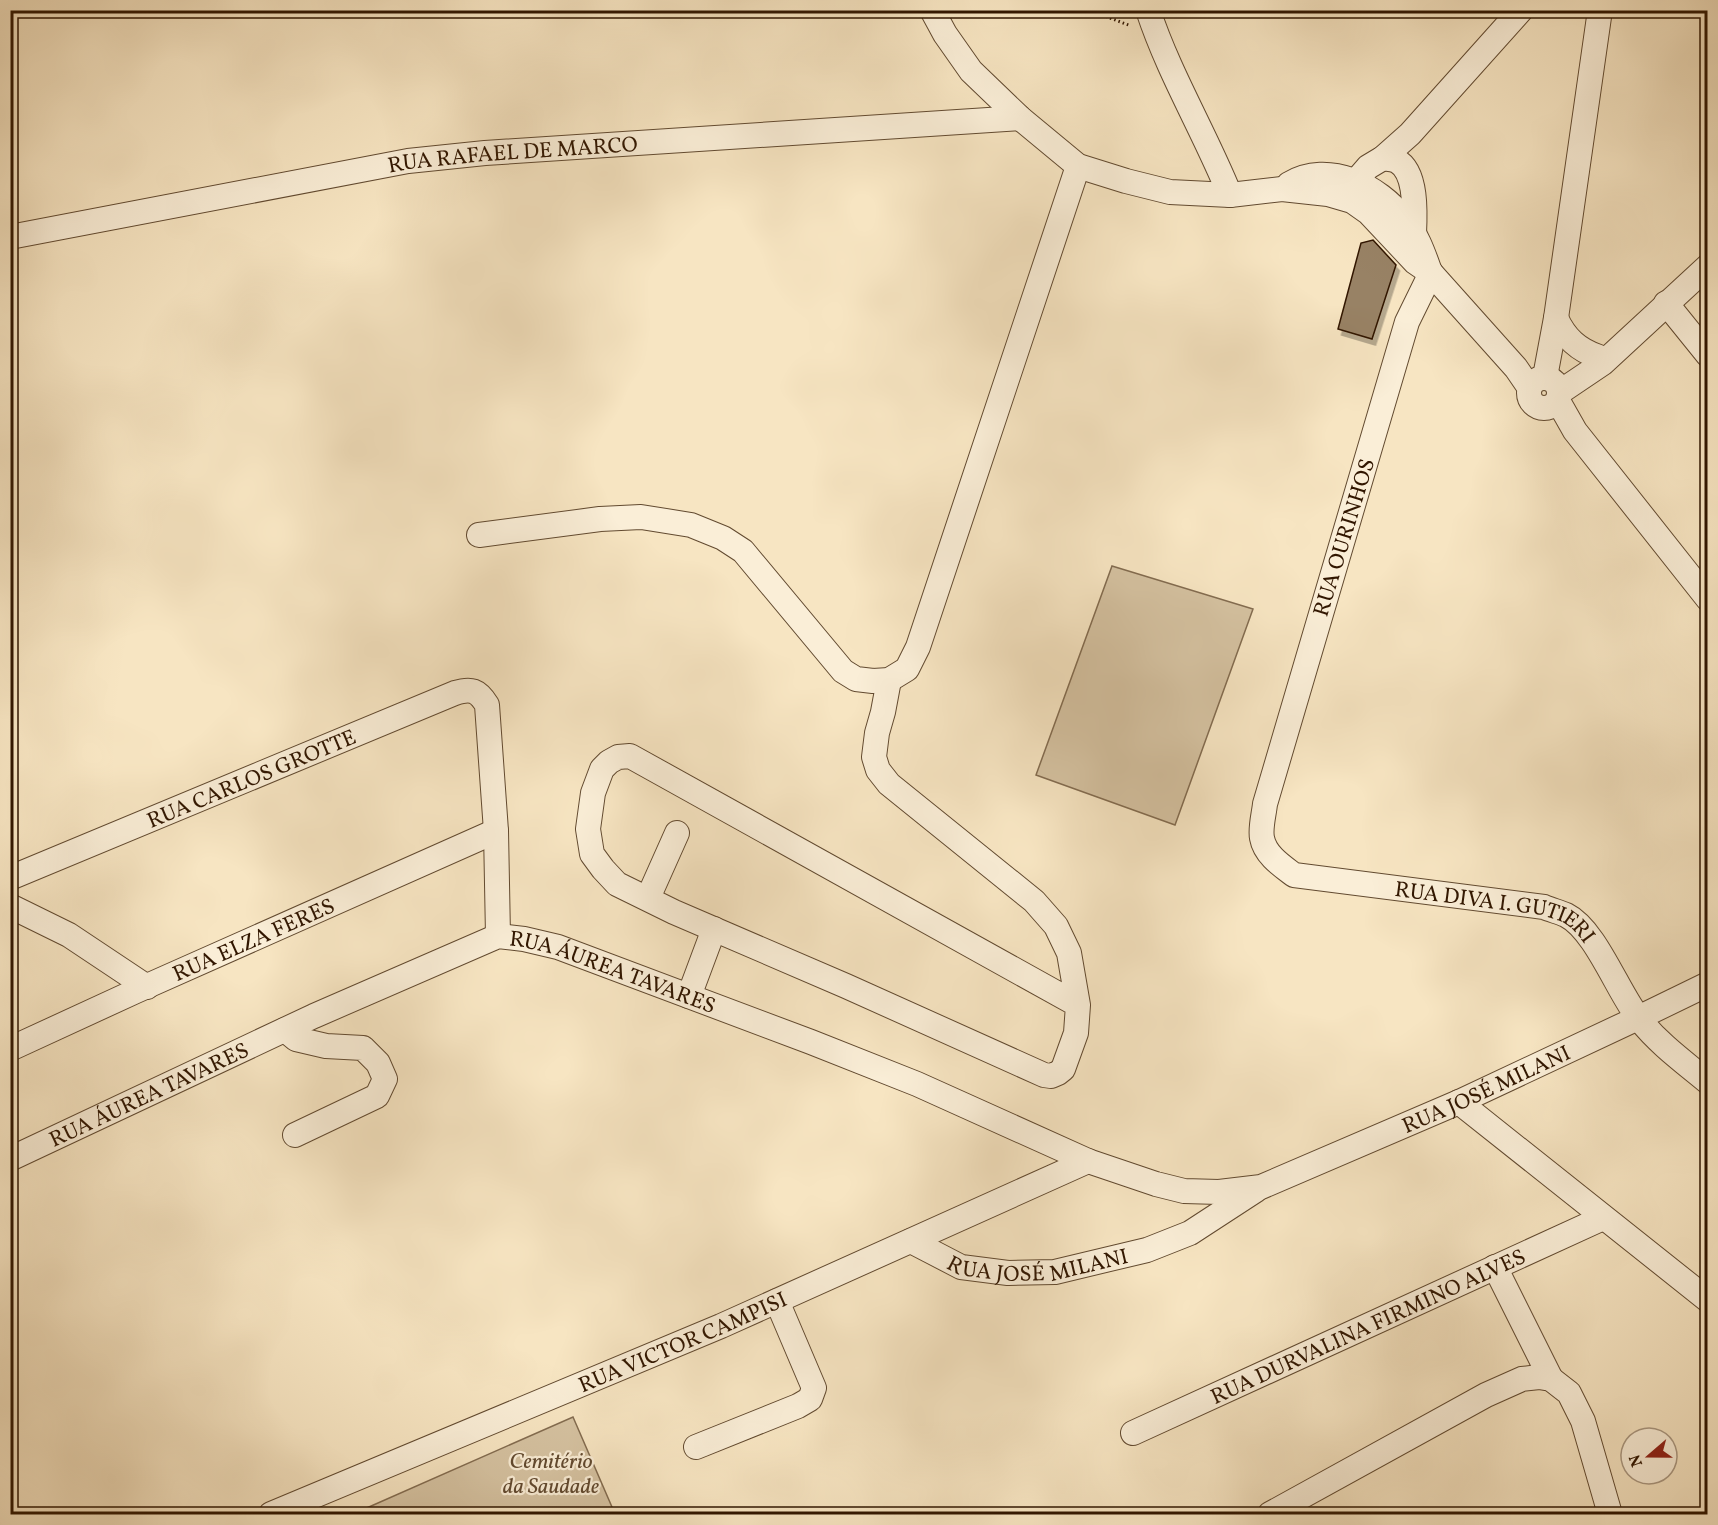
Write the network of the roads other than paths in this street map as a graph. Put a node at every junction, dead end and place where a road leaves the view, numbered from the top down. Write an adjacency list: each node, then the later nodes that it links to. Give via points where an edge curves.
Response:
1 (1148, 10): 10 (street)
2 (1521, 10): 6 (street, via 1410,134)
3 (1600, 10): 16 (street)
4 (925, 12): 5 (street, via 971,71)
5 (1020, 118): 7 (street); 12 (street, RUA RAFAEL DE MARCO, via 408,161)
6 (1383, 158): 8 (street); 11 (street, via 1403,166 1412,185 1415,202)
7 (1078, 166): 10 (street, via 1170,192); 22 (street, via 918,647 907,669)
8 (1354, 182): 9 (street, via 1337,175 1318,176 1297,180); 11 (street, via 1383,197 1405,219)
9 (1282, 189): 10 (street); 11 (street, via 1329,194 1352,201)
10 (1230, 195)
11 (1403, 235): 14 (street, via 1415,262)
12 (10, 237)
13 (1707, 266): 15 (street)
14 (1431, 273): 19 (street); 23 (street, RUA OURINHOS, via 1407,322)
15 (1666, 303): 17 (street); 18 (street)
16 (1556, 318): 17 (street, via 1576,345); 19 (street)
17 (1606, 354): 19 (street, via 1603,363)
18 (1707, 355)
19 (1543, 387): 21 (street)
20 (479, 535): 22 (street, via 640,517 691,525 743,551 843,671 856,679)
21 (1707, 599)
22 (889, 680): 34 (street, via 874,757 878,770 889,784 1034,901 1056,926 1069,953)
23 (1265, 804): 35 (street, RUA DIVA I. GUTIERI, via 1262,838 1279,864 1294,875 1544,907 1567,916 1582,928)
24 (496, 831): 26 (street, RUA CARLOS GROTTE, via 487,705 481,695 464,690); 30 (street); 32 (street, RUA ELZA FERES)
25 (677, 833): 27 (street)
26 (10, 878)
27 (648, 898): 29 (street); 34 (street, via 617,884 592,854 588,829 593,793 602,769 618,757 630,756)
28 (10, 906): 32 (street, via 69,935)
29 (714, 929): 33 (street); 34 (street, via 1044,1075 1051,1076 1063,1069 1076,1033)
30 (498, 936): 33 (street, RUA ÁUREA TAVARES, via 558,947); 36 (street, RUA ÁUREA TAVARES)
31 (1707, 984): 35 (street, RUA JOSÉ MILANI)
32 (147, 987): 37 (street, RUA ELZA FERES)
33 (689, 996): 42 (street, RUA ÁUREA TAVARES, via 917,1084)
34 (1078, 1005)
35 (1638, 1018): 38 (street, RUA DIVA I. GUTIERI, via 1660,1043); 39 (street, RUA JOSÉ MILANI)
36 (285, 1030): 40 (street, via 296,1040 363,1048 378,1063 385,1080 378,1095); 41 (street, RUA ÁUREA TAVARES)
37 (10, 1049)
38 (1707, 1082)
39 (1459, 1102): 43 (street, RUA JOSÉ MILANI); 44 (street)
40 (295, 1135)
41 (10, 1159)
42 (1088, 1161): 43 (street, RUA JOSÉ MILANI, via 1184,1191); 45 (street, RUA VICTOR CAMPISI)
43 (1261, 1187): 45 (street, RUA JOSÉ MILANI, via 1190,1233 1147,1250 1055,1272 1008,1273 961,1267)
44 (1603, 1218): 46 (street, RUA DURVALINA FIRMINO ALVES); 47 (street)
45 (911, 1241): 48 (street, RUA VICTOR CAMPISI)
46 (1496, 1267): 49 (street); 50 (street, RUA DURVALINA FIRMINO ALVES)
47 (1707, 1300)
48 (777, 1301): 51 (street, via 814,1388 810,1399); 52 (street, RUA VICTOR CAMPISI)
49 (1551, 1379): 53 (street, via 1522,1380 1486,1395); 54 (street, via 1569,1393 1583,1421)
50 (1133, 1432)
51 (696, 1447)
52 (271, 1515)
53 (1270, 1515)
54 (1610, 1515)

